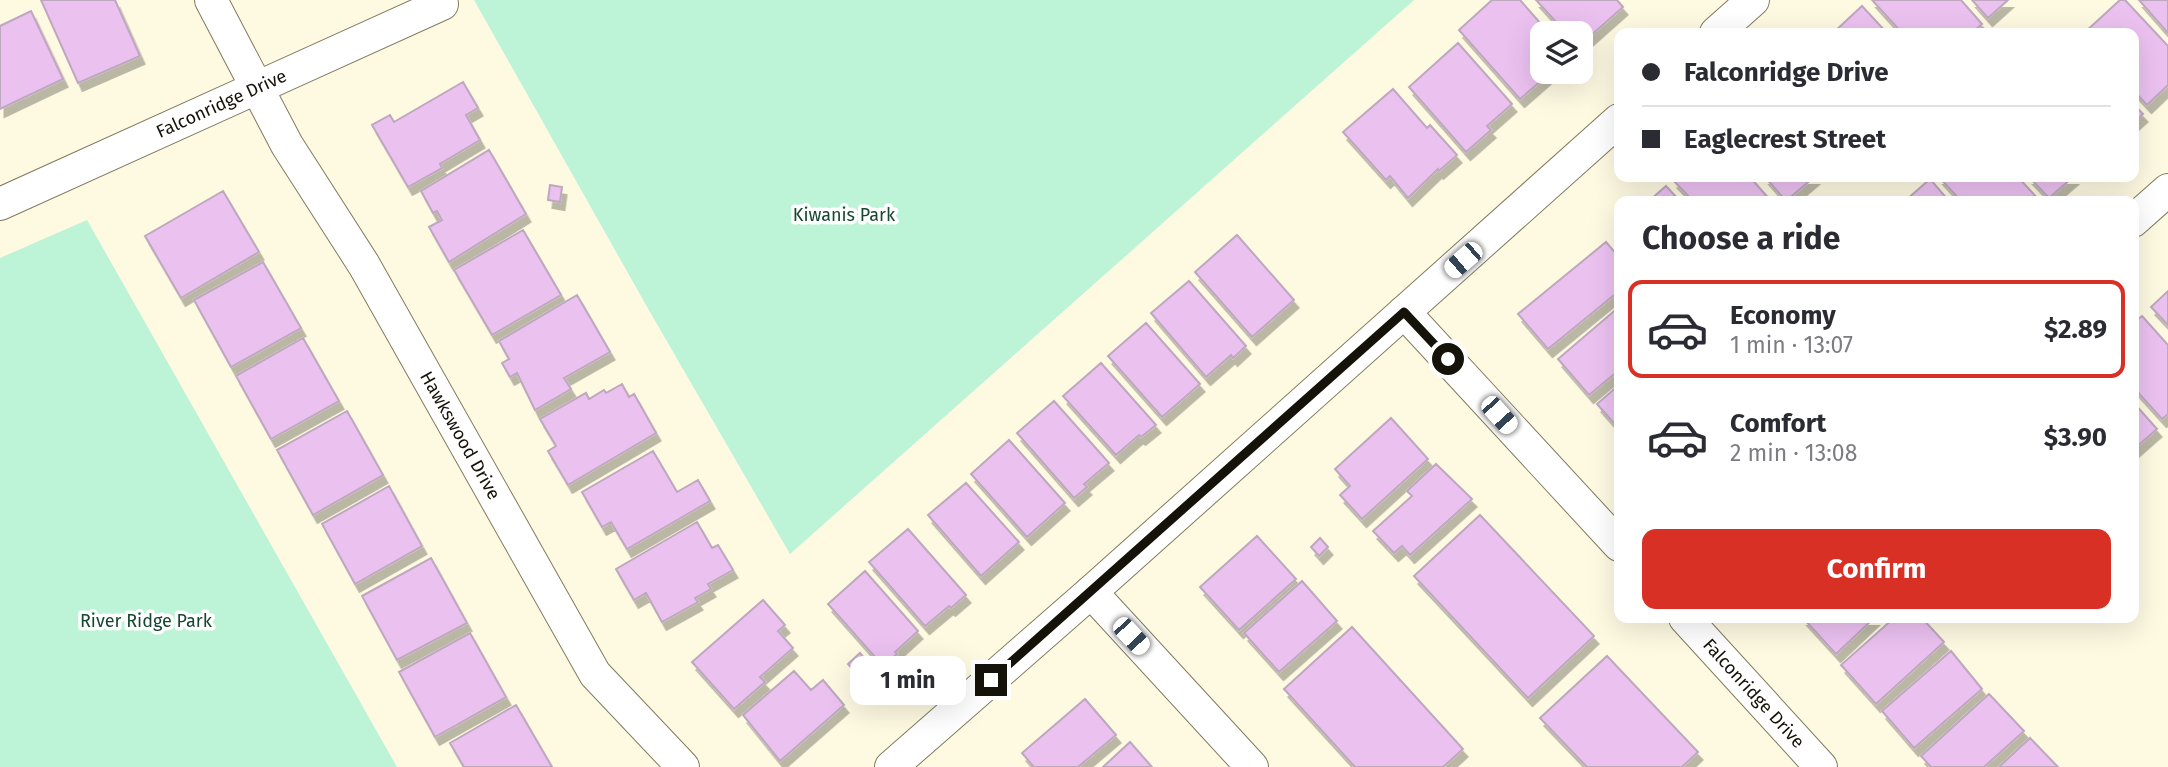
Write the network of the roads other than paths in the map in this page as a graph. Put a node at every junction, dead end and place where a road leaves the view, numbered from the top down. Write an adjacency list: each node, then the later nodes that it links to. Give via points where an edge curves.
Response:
1 (211, 0): 5 (street, Hawkswood Drive)
2 (1753, 0): 4 (street)
3 (442, 4): 5 (street, Falconridge Drive)
4 (1722, 28)
5 (256, 88): 8 (street, Falconridge Drive); 14 (street, Hawkswood Drive, via 364,264 595,674)
6 (1614, 124): 10 (street)
7 (2168, 190): 9 (street)
8 (0, 204)
9 (2139, 217)
10 (1404, 312): 11 (street); 12 (street)
11 (1614, 540)
12 (1091, 592): 15 (street); 16 (street)
13 (1694, 623): 17 (street, Falconridge Drive)
14 (683, 767)
15 (891, 767)
16 (1252, 767)
17 (1821, 767)

